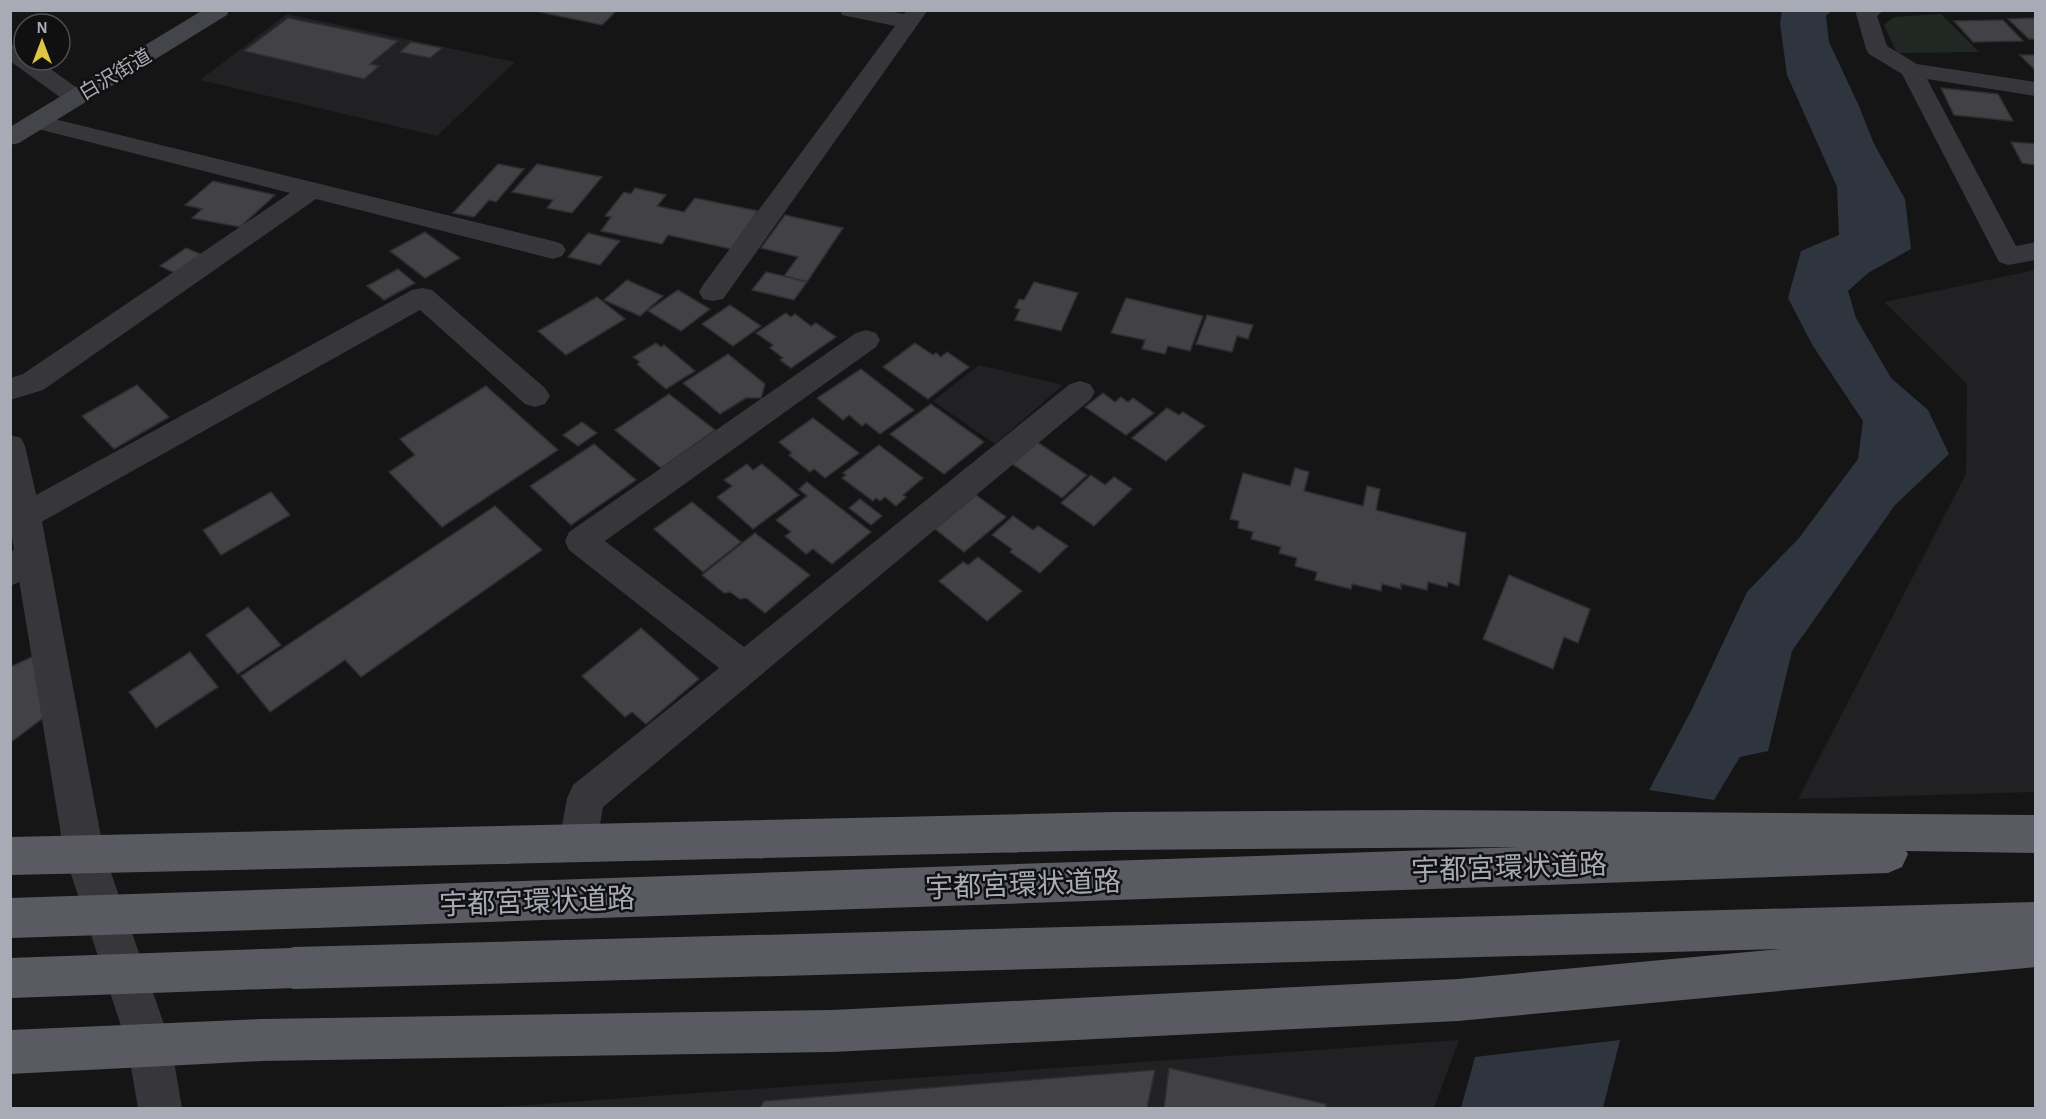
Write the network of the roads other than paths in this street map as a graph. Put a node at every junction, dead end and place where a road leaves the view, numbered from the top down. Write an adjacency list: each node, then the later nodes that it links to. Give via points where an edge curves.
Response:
1 (219, 10): 8 (main road, 白沢街道)
2 (850, 10): 4 (street)
3 (1874, 10): 6 (street, via 1865,11 1877,49)
4 (914, 16): 14 (street)
5 (10, 51): 8 (street)
6 (1911, 70): 7 (street); 13 (street, via 2008,256)
7 (2036, 89)
8 (76, 98): 9 (main road, 白沢街道)
9 (38, 122): 10 (main road, 白沢街道); 11 (street)
10 (10, 138)
11 (310, 190): 12 (street); 16 (street, via 33,382)
12 (553, 250)
13 (2036, 251)
14 (713, 292)
15 (866, 340): 22 (street, via 581,541)
16 (10, 390)
17 (1080, 392): 22 (street)
18 (535, 396): 20 (street, via 422,297)
19 (10, 446): 20 (street)
20 (26, 516): 21 (street)
21 (21, 563): 26 (street)
22 (743, 666): 24 (street, via 586,798)
23 (2036, 834): 24 (highway, via 1418,828)
24 (578, 843): 26 (highway)
25 (2036, 848): 28 (highway, 宇都宮環状道路, bridge)
26 (84, 853): 27 (highway); 32 (street)
27 (10, 856)
28 (10, 918)
29 (2036, 922): 31 (highway, bridge)
30 (2036, 946): 32 (highway, via 1458,1000 832,1031)
31 (10, 978)
32 (149, 1044): 33 (highway); 34 (street)
33 (10, 1052)
34 (160, 1108)

